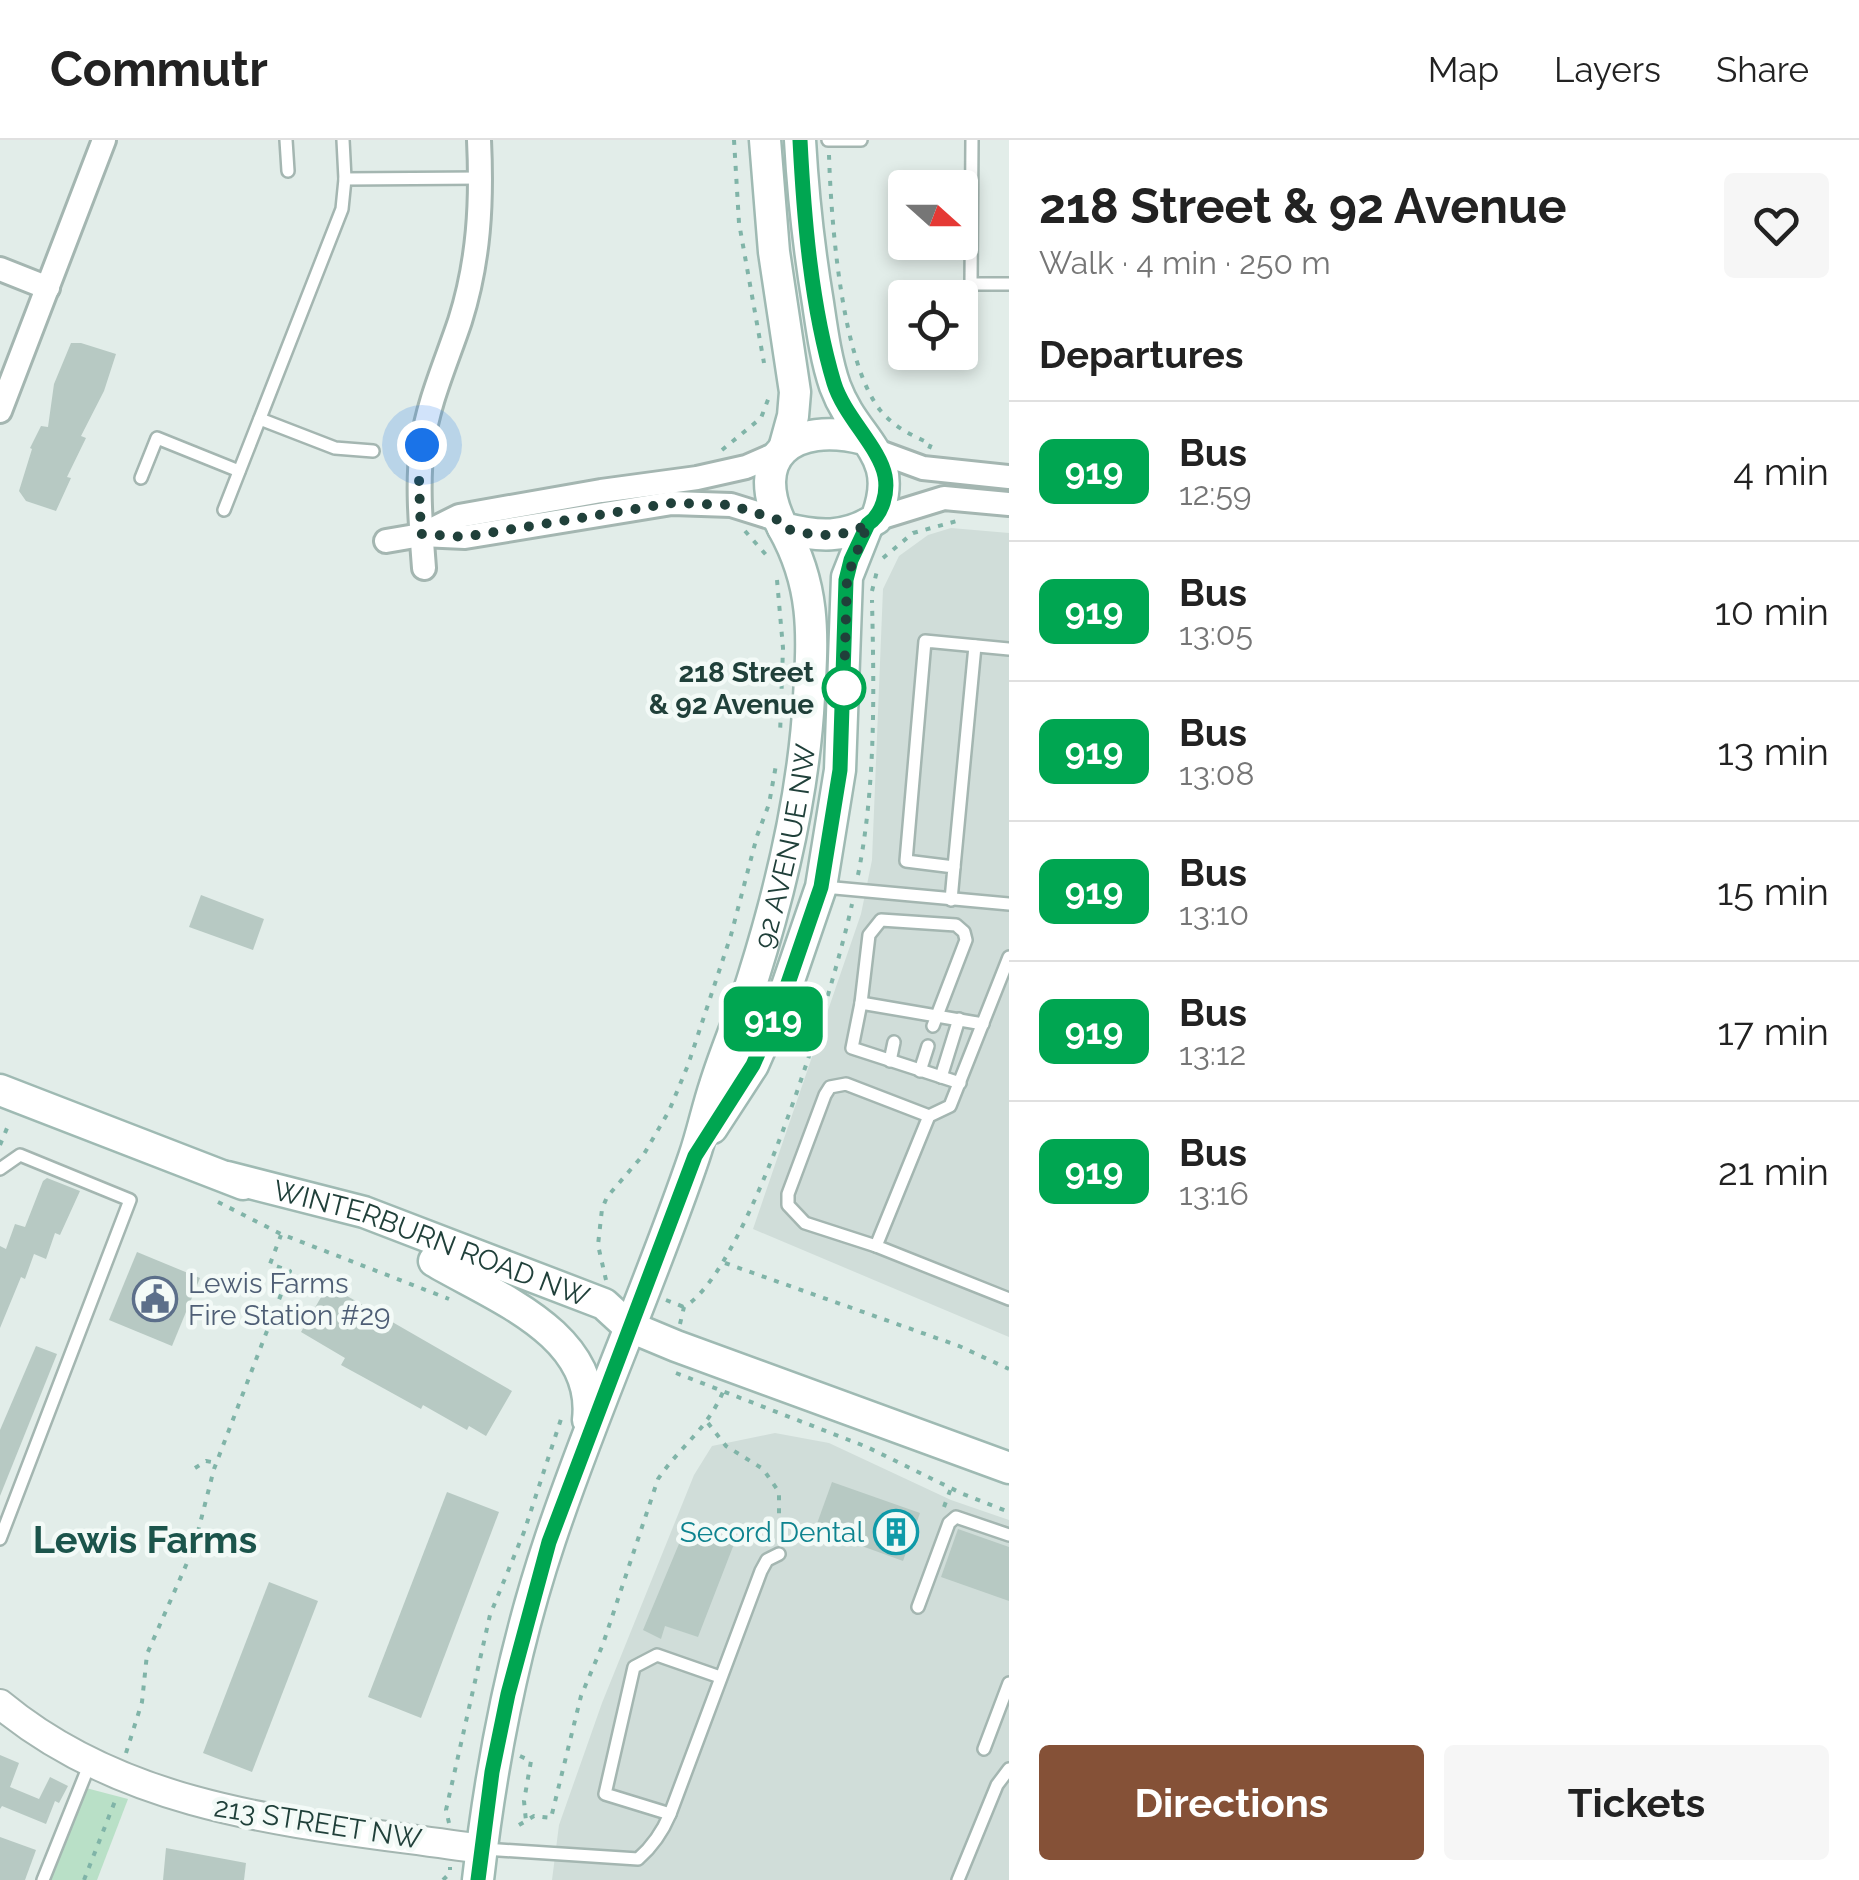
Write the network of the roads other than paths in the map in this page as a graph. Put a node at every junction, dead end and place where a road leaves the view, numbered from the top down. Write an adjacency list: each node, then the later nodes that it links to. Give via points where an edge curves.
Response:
1 (104, 140): 15 (street)
2 (286, 140): 10 (lane)
3 (343, 140): 12 (lane)
4 (479, 140): 11 (street)
5 (765, 140): 19 (main road, 92 AVENUE NW, via 796,392)
6 (800, 140): 18 (main road, 92 AVENUE NW, via 831,371)
7 (828, 140): 8 (lane)
8 (861, 140)
9 (972, 140): 14 (lane, via 971,284)
10 (288, 170)
11 (481, 178): 12 (lane); 28 (street, via 474,268 422,445)
12 (345, 179): 17 (lane, via 342,208)
13 (0, 269): 15 (street)
14 (1009, 284)
15 (48, 288): 16 (street)
16 (0, 411)
17 (260, 419): 20 (lane, via 335,448); 21 (lane)
18 (869, 445): 19 (main road, via 823,434); 22 (street, via 923,468); 26 (main road, 92 AVENUE NW, via 886,482)
19 (780, 450): 27 (main road, 92 AVENUE NW, via 768,489); 28 (street, via 746,467 697,478 459,516)
20 (373, 451)
21 (239, 471): 23 (lane, via 157,438); 25 (lane)
22 (1009, 477)
23 (141, 478)
24 (1009, 504): 26 (street, via 944,498)
25 (224, 510)
26 (872, 521): 27 (main road, via 855,532 823,536); 34 (main road, 92 AVENUE NW, via 846,580 840,770)
27 (781, 524): 28 (street, via 731,505 672,503 464,537); 50 (main road, 92 AVENUE NW, via 806,580 811,614 800,796 769,922)
28 (421, 534): 29 (street); 30 (street)
29 (386, 541)
30 (424, 568)
31 (975, 646): 32 (lane); 33 (lane); 33 (lane, via 925,641 906,860)
32 (1009, 650)
33 (954, 867): 35 (lane)
34 (821, 887): 35 (lane); 50 (main road, 92 AVENUE NW, via 753,1065)
35 (952, 900): 36 (lane)
36 (1009, 904)
37 (1009, 957): 41 (lane)
38 (862, 1003): 40 (lane); 40 (lane, via 869,934 881,920 956,925 966,940); 44 (lane, via 852,1048)
39 (958, 1018): 40 (lane); 41 (lane); 46 (lane)
40 (935, 1021)
41 (983, 1024): 47 (lane)
42 (894, 1042): 44 (lane)
43 (928, 1046): 45 (lane)
44 (890, 1062): 45 (lane)
45 (920, 1070): 46 (lane)
46 (941, 1077): 47 (lane)
47 (960, 1083): 49 (lane, via 950,1106)
48 (0, 1090): 52 (main road, WINTERBURN ROAD NW)
49 (929, 1116): 53 (lane); 53 (lane, via 846,1084 825,1095 788,1204 806,1223)
50 (695, 1156): 56 (main road, 92 AVENUE NW)
51 (0, 1169): 60 (lane, via 20,1156 130,1200)
52 (218, 1187): 54 (main road, WINTERBURN ROAD NW); 56 (main road, WINTERBURN ROAD NW, via 364,1212 604,1304)
53 (876, 1246): 55 (lane)
54 (434, 1261): 56 (main road, WINTERBURN ROAD NW, via 602,1326); 57 (main road, via 513,1305 568,1351 587,1383)
55 (1009, 1299)
56 (628, 1326): 57 (main road, 92 AVENUE NW); 58 (main road, WINTERBURN ROAD NW)
57 (585, 1443): 70 (main road, 92 AVENUE NW, via 549,1542 508,1694)
58 (1009, 1468)
59 (1009, 1535): 62 (lane, via 956,1516)
60 (0, 1539)
61 (779, 1554): 63 (lane, via 761,1571)
62 (918, 1607)
63 (720, 1677): 69 (lane); 69 (lane, via 657,1655 634,1667 605,1794)
64 (1009, 1683): 66 (lane)
65 (0, 1704): 67 (street, 213 STREET NW)
66 (984, 1749)
67 (90, 1763): 70 (street, 213 STREET NW, via 227,1812); 72 (lane)
68 (1009, 1770): 73 (lane)
69 (670, 1814): 70 (lane, via 662,1834 638,1859)
70 (481, 1849): 71 (main road, 92 AVENUE NW)
71 (464, 1876)
72 (43, 1880)
73 (958, 1880)

